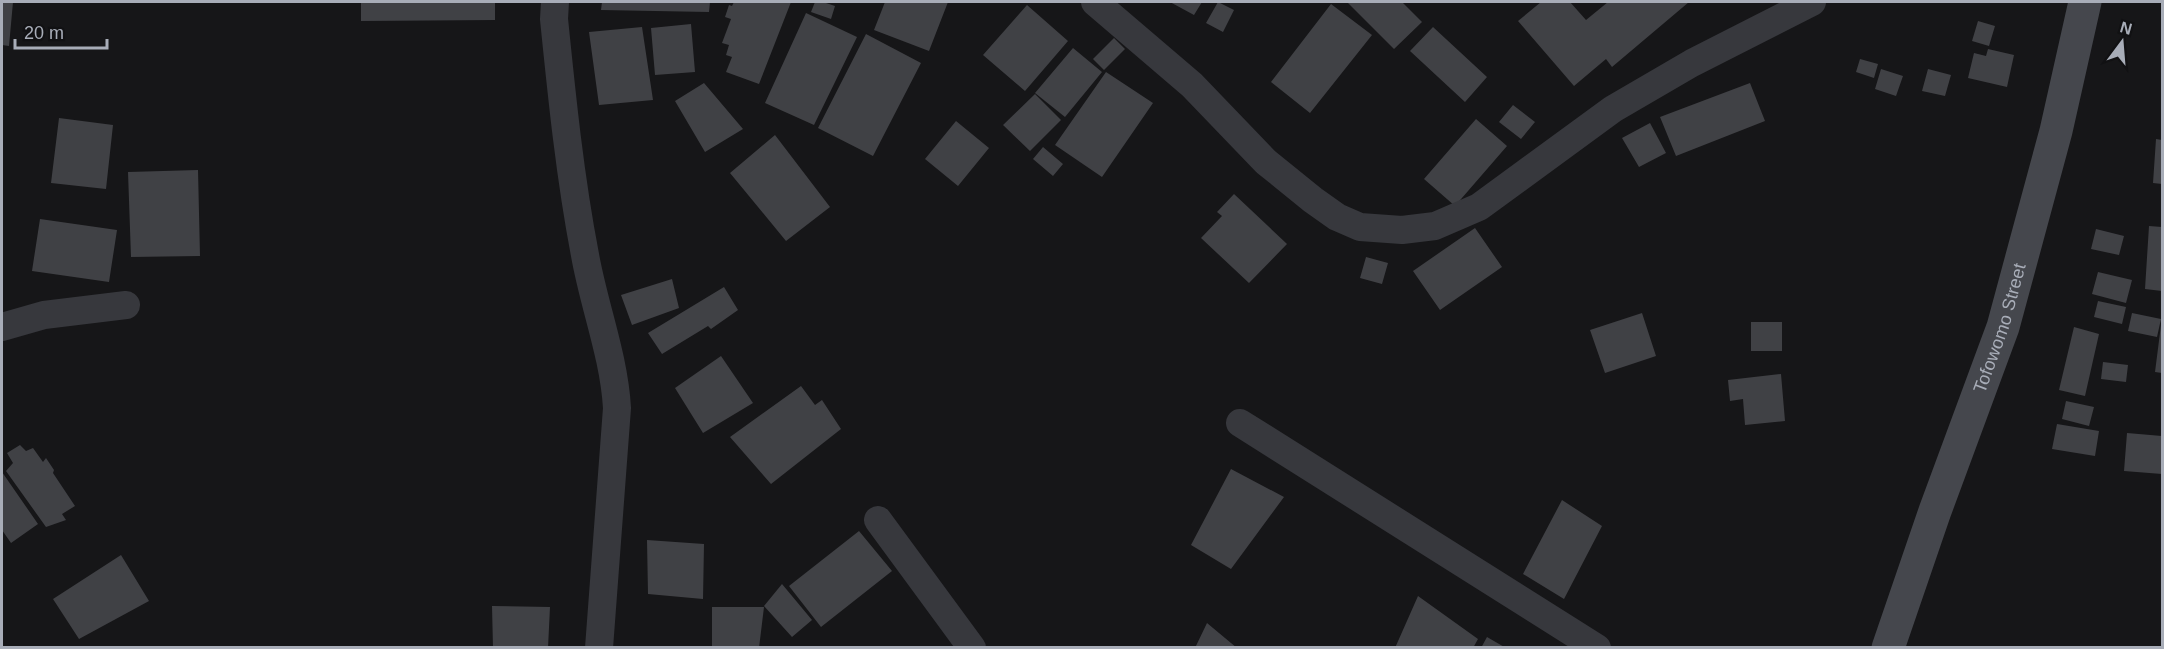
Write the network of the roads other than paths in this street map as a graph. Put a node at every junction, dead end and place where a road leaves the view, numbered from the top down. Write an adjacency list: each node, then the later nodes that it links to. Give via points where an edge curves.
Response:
1 (555, 2): 9 (street, via 569,161 617,408)
2 (1095, 2): 3 (street, via 1192,85 1266,162 1313,200 1360,227 1402,230 1435,226 1479,207 1614,109 1692,63)
3 (1812, 2)
4 (2085, 2): 12 (street, Tofowomo Street, via 2056,131 2003,327)
5 (126, 305): 6 (street, via 44,315)
6 (2, 327)
7 (1240, 423): 11 (street)
8 (878, 520): 10 (street)
9 (599, 648)
10 (972, 648)
11 (1598, 648)
12 (1888, 648)

